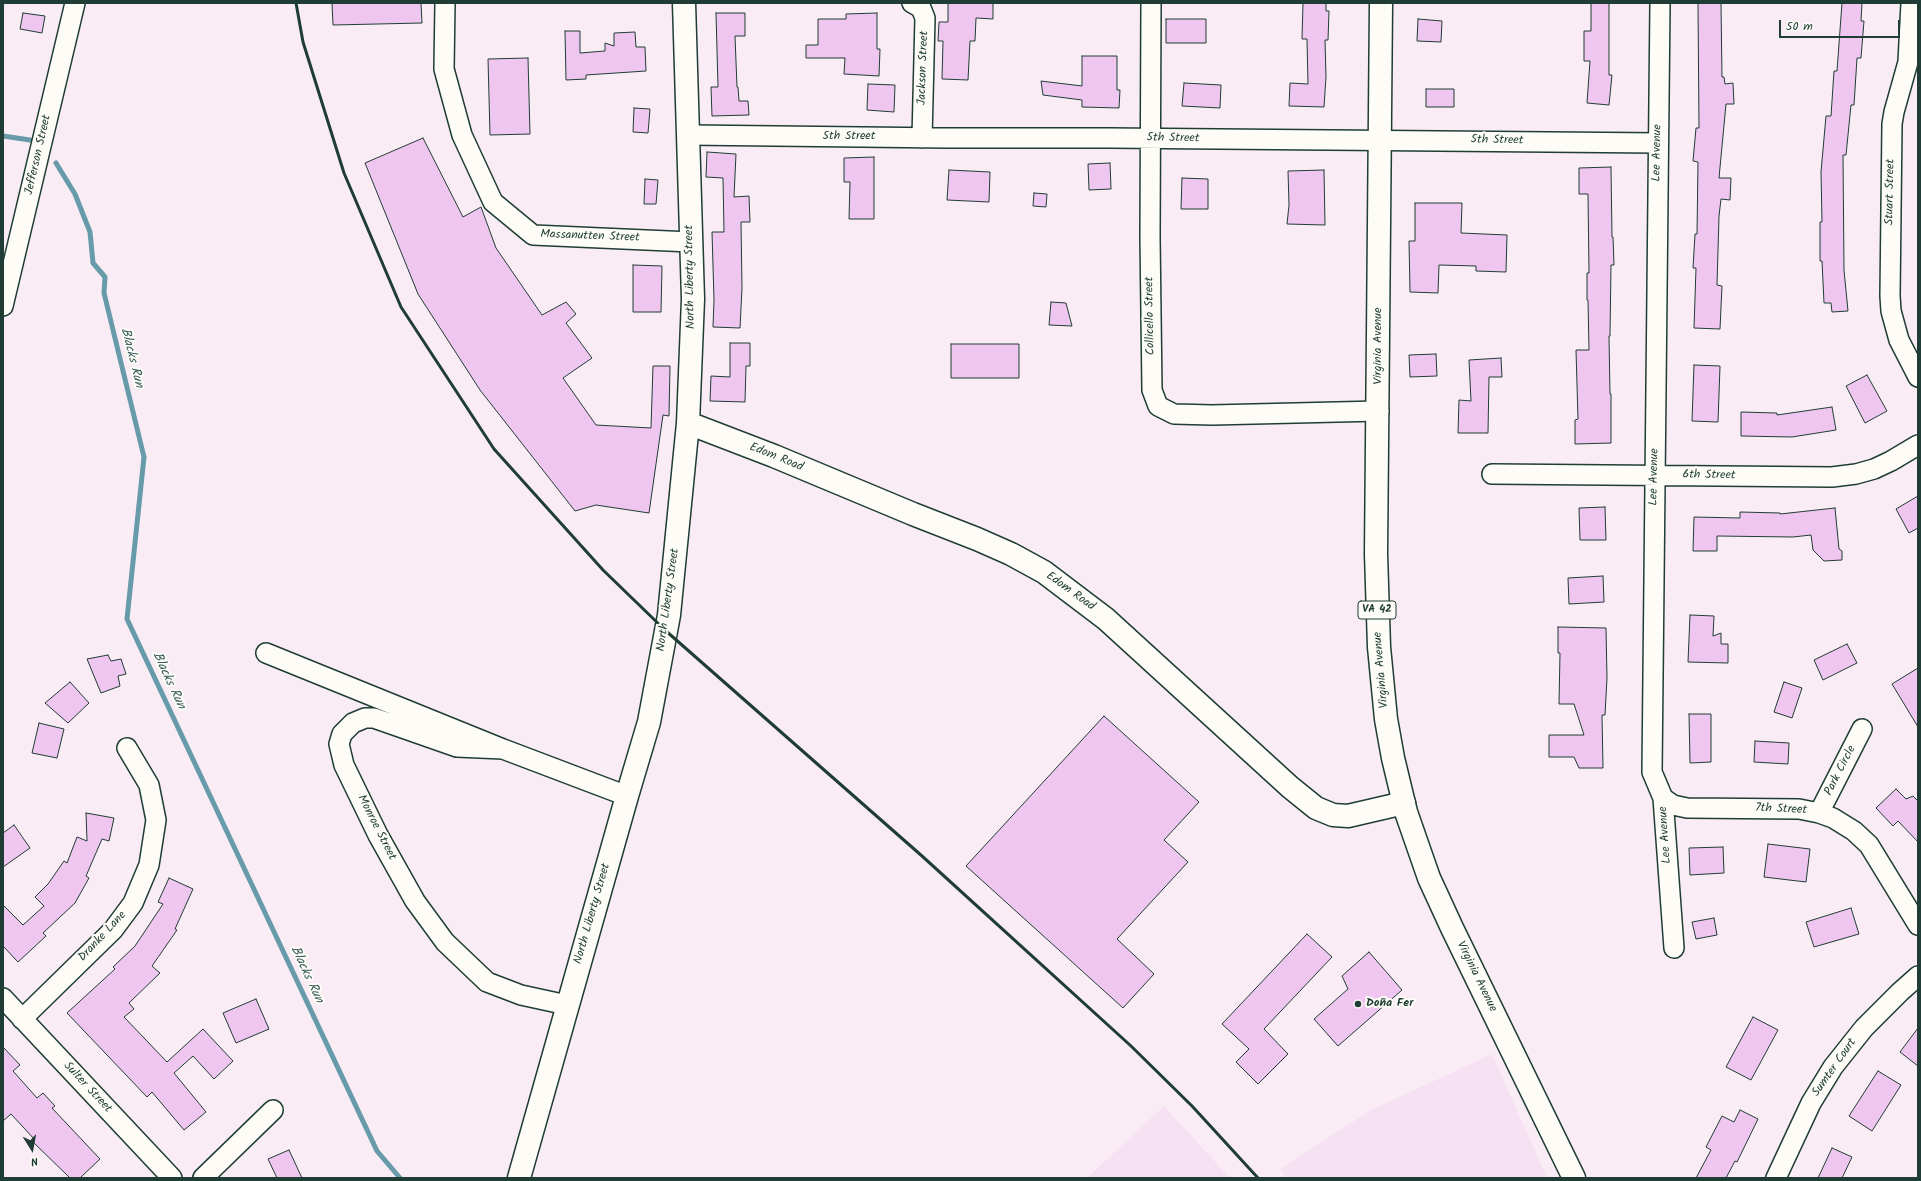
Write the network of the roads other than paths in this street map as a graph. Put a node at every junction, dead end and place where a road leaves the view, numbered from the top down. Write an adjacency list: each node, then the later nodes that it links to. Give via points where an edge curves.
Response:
1 (75, 3): 15 (street, Jefferson Street)
2 (445, 3): 14 (street, Massanutten Street, via 444,69 462,135 493,202 533,235)
3 (684, 3): 9 (street, North Liberty Street)
4 (912, 3): 10 (street, Jackson Street, via 921,8 925,18)
5 (1151, 3): 11 (street, Collicello Street)
6 (1381, 3): 12 (street, Virginia Avenue / VA 42)
7 (1660, 3): 13 (street, Lee Avenue)
8 (1911, 3): 16 (street, Stuart Street, via 1908,62 1892,124 1890,296 1899,340)
9 (688, 134): 10 (street, 5th Street); 14 (street, North Liberty Street)
10 (922, 138): 11 (street, 5th Street)
11 (1150, 138): 12 (street, 5th Street); 17 (street, Collicello Street, via 1152,390 1158,406 1174,414 1212,415)
12 (1380, 141): 13 (street, 5th Street); 17 (street, Virginia Avenue / VA 42)
13 (1658, 143): 21 (street, Lee Avenue)
14 (691, 242): 18 (street, North Liberty Street, via 693,299)
15 (3, 306)
16 (1918, 377)
17 (1379, 411): 28 (street, Virginia Avenue / VA 42, via 1376,554 1379,647 1386,719)
18 (688, 424): 26 (street, North Liberty Street, via 669,615 649,722); 28 (street, Edom Road, via 774,456 977,539 1044,572 1106,619 1316,808 1333,815 1348,816)
19 (1918, 445): 21 (street, 6th Street, via 1883,465 1841,476)
20 (1492, 474): 21 (street, 6th Street)
21 (1656, 475): 27 (street, Lee Avenue, via 1652,772)
22 (266, 653): 25 (street, Monroe Street)
23 (1862, 729): 29 (street, Park Circle)
24 (127, 748): 35 (street, Dranke Lane, via 149,785 156,820 149,865 134,903 113,930)
25 (504, 749): 26 (street, Monroe Street); 34 (street, Monroe Street, via 457,747 374,718 365,718 353,723 342,734 339,744 344,765 378,835 415,901 445,942 491,984 521,995)
26 (627, 796): 34 (street, North Liberty Street)
27 (1663, 798): 29 (street, 7th Street, via 1672,805 1687,808 1791,809); 31 (street, Lee Avenue)
28 (1404, 803): 40 (street, Virginia Avenue / VA 42, via 1419,852 1442,908)
29 (1819, 813): 30 (street, 7th Street, via 1848,827 1869,845)
30 (1918, 925)
31 (1674, 948)
32 (1918, 976): 41 (street, Sumter Court, via 1864,1028 1833,1067 1811,1103)
33 (3, 998): 35 (street, Sulter Street)
34 (567, 1005): 39 (street, North Liberty Street)
35 (22, 1019): 37 (street, Sulter Street)
36 (273, 1110): 38 (street)
37 (172, 1178)
38 (203, 1178)
39 (519, 1178)
40 (1574, 1178)
41 (1776, 1178)

